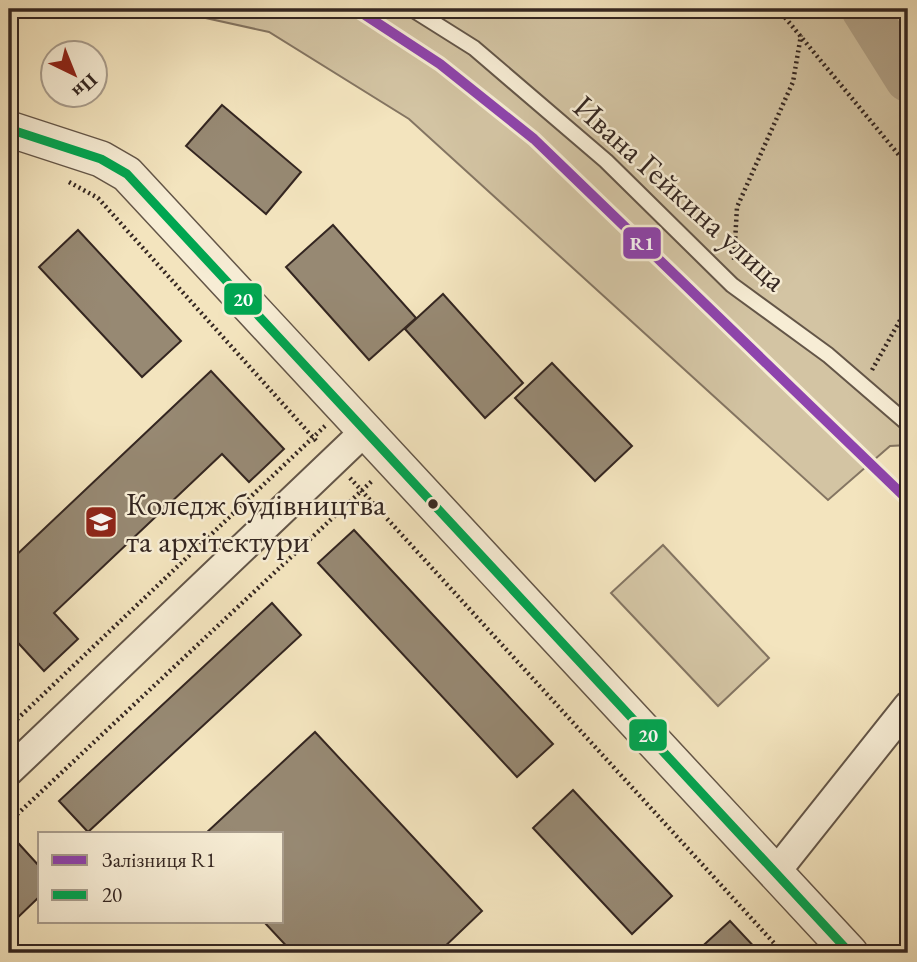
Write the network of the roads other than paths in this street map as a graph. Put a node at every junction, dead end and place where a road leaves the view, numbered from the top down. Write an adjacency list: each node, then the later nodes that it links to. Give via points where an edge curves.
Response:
1 (412, 9): 4 (lane, Ивана Гейкина улица, via 474,48 606,161 732,285 828,355)
2 (9, 129): 3 (street, via 101,159 127,174)
3 (354, 419): 6 (street, via 334,461); 7 (street)
4 (908, 424)
5 (908, 706): 7 (street)
6 (9, 771)
7 (775, 873): 8 (street)
8 (850, 953)

